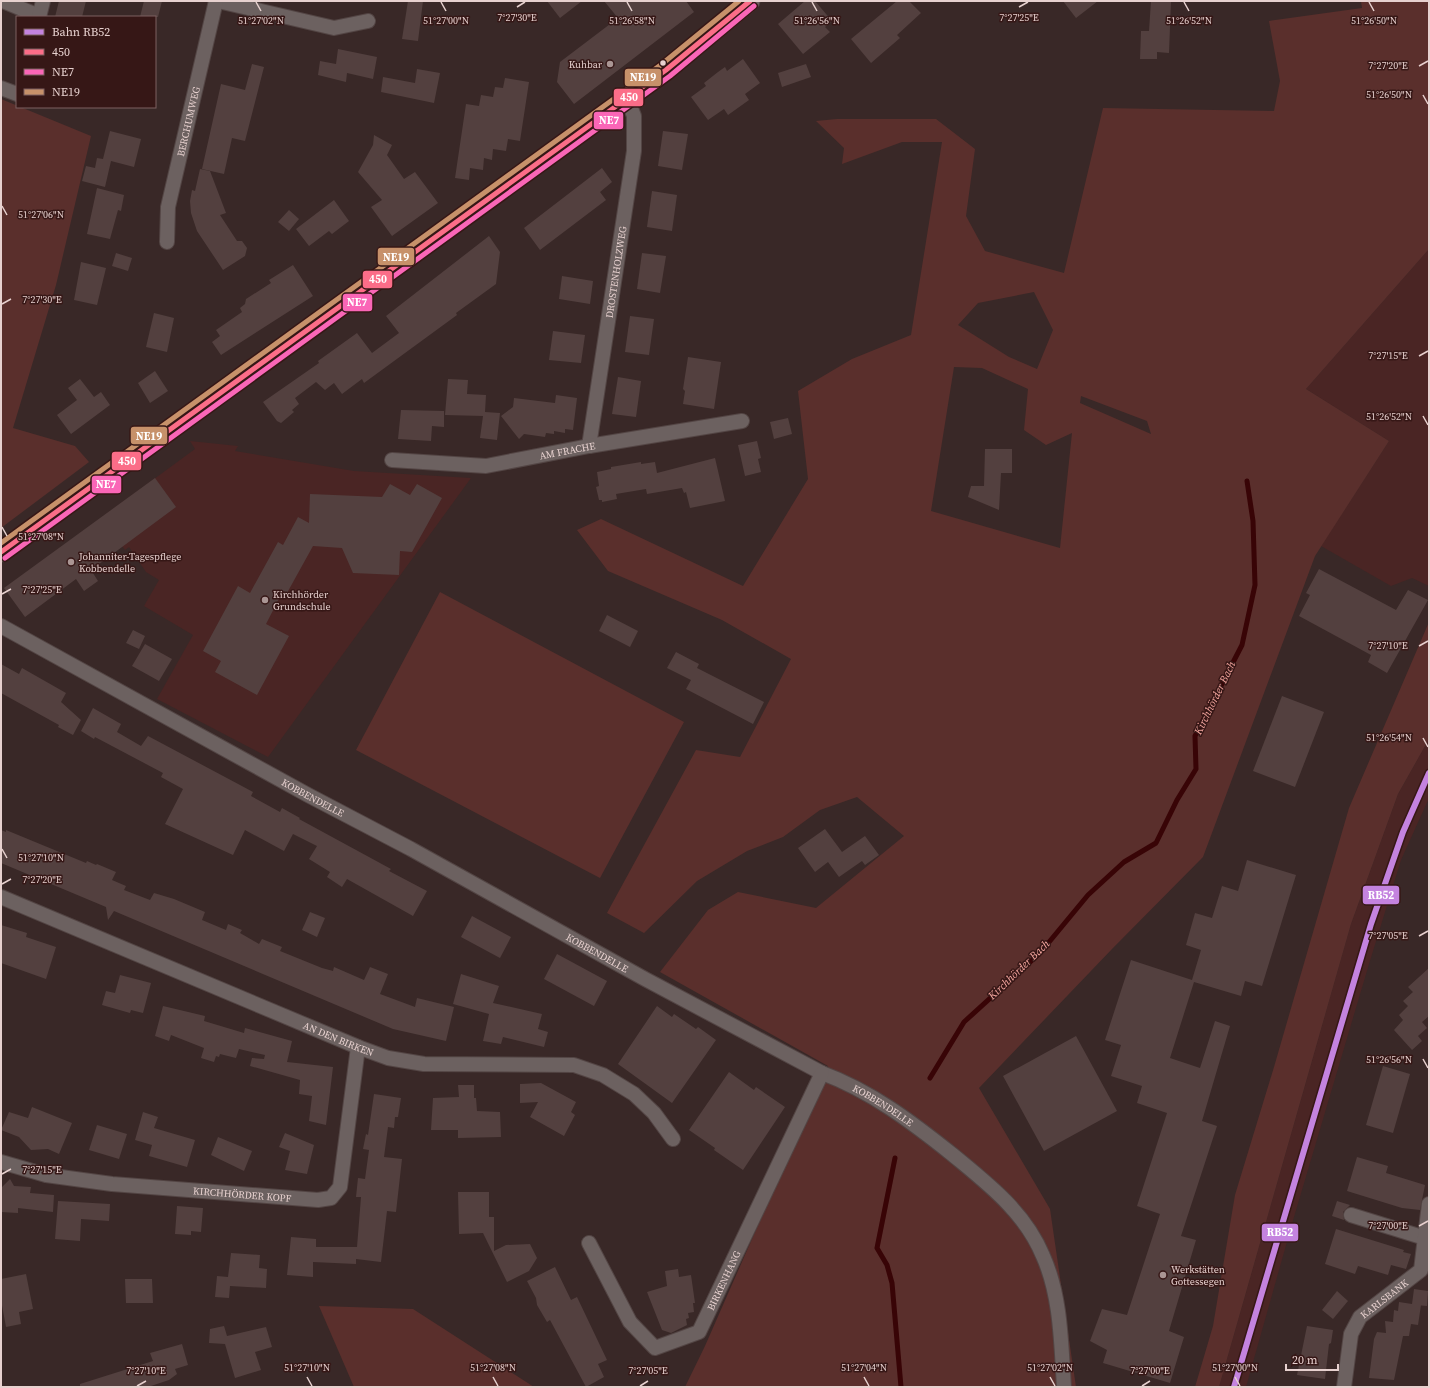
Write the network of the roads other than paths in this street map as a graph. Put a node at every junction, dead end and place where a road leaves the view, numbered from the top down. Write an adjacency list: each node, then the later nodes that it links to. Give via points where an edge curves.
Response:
1 (3, 1): 5 (street)
2 (43, 1): 5 (street)
3 (217, 1): 6 (street, via 334,28); 10 (street, BERCHUMWEG, via 168,206)
4 (750, 1): 9 (main road)
5 (39, 16)
6 (368, 21)
7 (1, 88): 8 (street)
8 (16, 94)
9 (627, 98): 12 (street, DROSTENHOLZWEG, via 634,116 634,151); 14 (main road)
10 (166, 242)
11 (742, 421): 12 (street, AM FRACHE)
12 (589, 446): 13 (street, AM FRACHE, via 486,466)
13 (392, 460)
14 (1, 552)
15 (1, 626): 18 (street, KOBBENDELLE, via 645,979)
16 (1, 897): 17 (street, AN DEN BIRKEN)
17 (358, 1047): 19 (street, AN DEN BIRKEN, via 388,1058 424,1064 574,1065 603,1075 634,1094 654,1112); 20 (street, KIRCHHÖRDER KOPF, via 340,1187 331,1198 318,1200 112,1184 46,1175)
18 (822, 1073): 24 (street, BIRKENHANG, via 699,1332 656,1348 630,1322); 25 (street, KOBBENDELLE, via 882,1103 924,1132 993,1188 1019,1215 1035,1238 1051,1278 1057,1304)
19 (673, 1139)
20 (1, 1162)
21 (1429, 1204): 23 (street, KARLSBANK)
22 (1351, 1215): 23 (street)
23 (1425, 1238): 26 (street, KARLSBANK, via 1421,1270 1360,1317 1351,1334)
24 (589, 1243)
25 (1064, 1387)
26 (1344, 1387)

